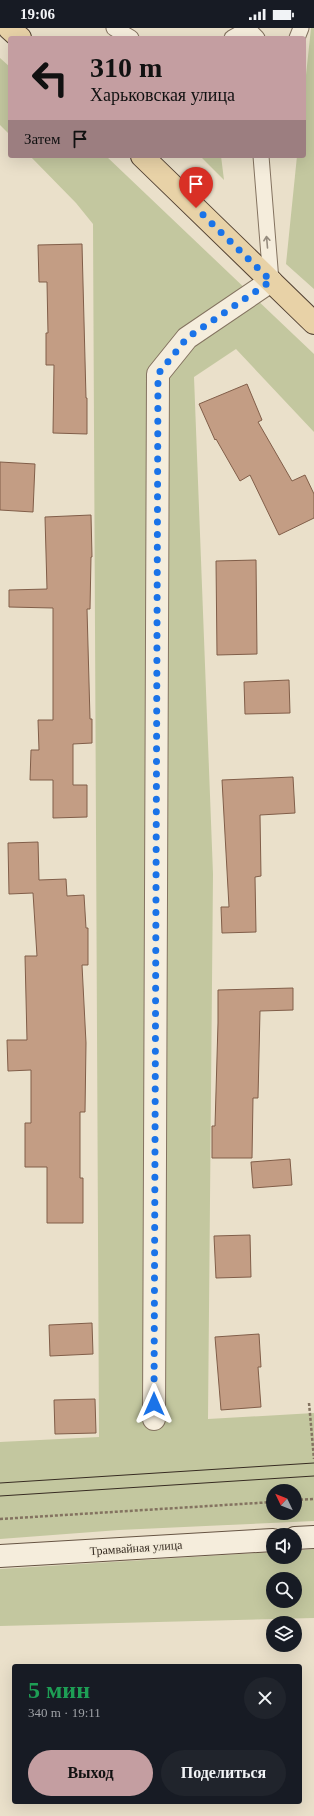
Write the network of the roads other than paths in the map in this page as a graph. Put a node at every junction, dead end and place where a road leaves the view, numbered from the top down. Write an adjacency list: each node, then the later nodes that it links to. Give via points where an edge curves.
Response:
1 (9, 28): 4 (main road)
2 (114, 28): 5 (lane)
3 (251, 32): 6 (lane)
4 (18, 36)
5 (128, 36)
6 (238, 36)
7 (144, 158): 9 (main road)
8 (261, 158): 9 (lane, one-way to 8)
9 (271, 281): 10 (main road); 11 (street, via 187,338 158,374)
10 (314, 323)
11 (154, 1419)
12 (314, 1537): 13 (street)
13 (302, 1538)
14 (266, 1540): 15 (street, Трамвайная улица)
15 (0, 1556)

